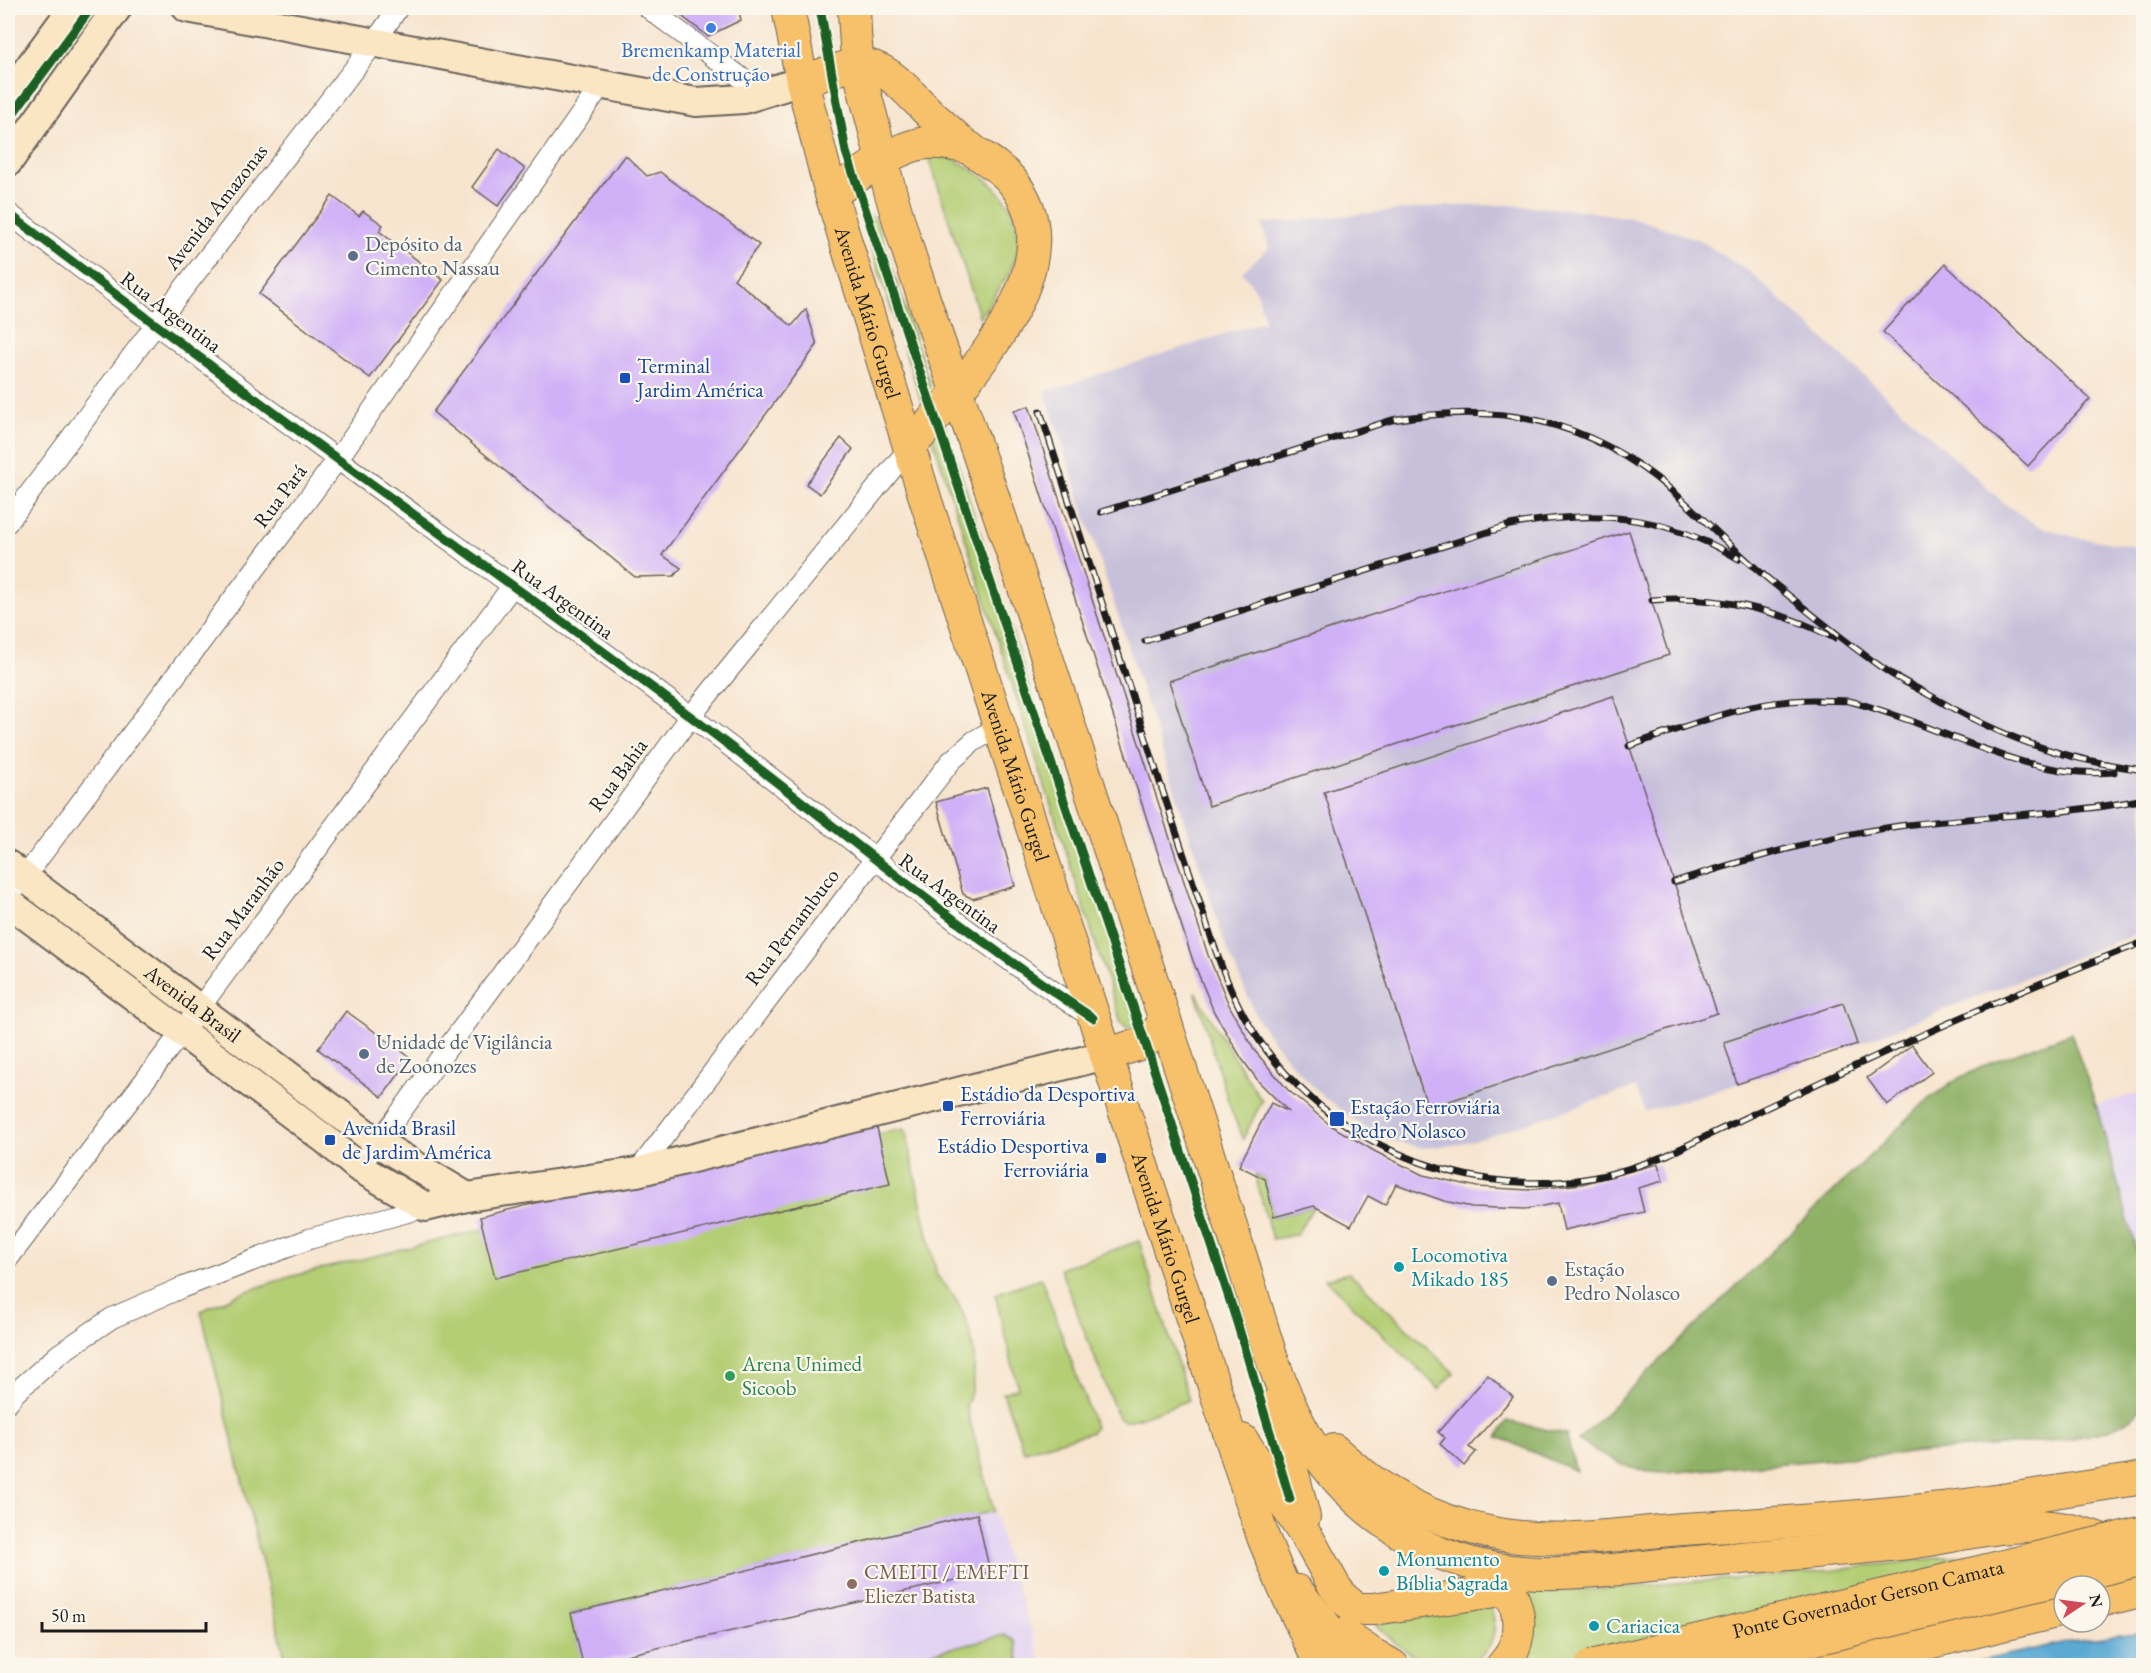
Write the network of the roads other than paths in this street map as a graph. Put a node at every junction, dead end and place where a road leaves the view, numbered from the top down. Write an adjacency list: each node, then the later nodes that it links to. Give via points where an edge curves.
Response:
1 (73, 8): 13 (street)
2 (117, 8): 15 (street)
3 (187, 8): 8 (street)
4 (398, 8): 8 (street, Avenida Amazonas)
5 (648, 8): 12 (street)
6 (854, 8): 9 (main road)
7 (786, 11): 10 (main road, Avenida Mário Gurgel)
8 (375, 42): 11 (street); 19 (street, Avenida Amazonas)
9 (858, 64): 10 (main road); 14 (main road, via 896,80 924,110); 16 (main road)
10 (802, 81): 12 (street); 17 (main road, Avenida Mário Gurgel)
11 (602, 84): 12 (street, via 696,102 723,102); 22 (street, Rua Pará)
12 (763, 94)
13 (8, 96)
14 (970, 148): 16 (main road, via 925,143 906,148); 20 (main road, via 993,162 1013,182 1028,208 1033,236 1030,264 1020,295 998,338)
15 (8, 162)
16 (882, 162): 17 (main road); 20 (main road)
17 (831, 194): 21 (main road, Avenida Mário Gurgel)
18 (8, 213): 19 (street, Rua Argentina)
19 (156, 324): 22 (street, Rua Argentina); 23 (street, Avenida Amazonas)
20 (956, 390): 21 (main road); 31 (main road)
21 (910, 447): 25 (street, Rua Bahia); 26 (main road, Avenida Mário Gurgel)
22 (337, 459): 24 (street, Rua Argentina); 28 (street, Rua Pará)
23 (8, 522)
24 (513, 585): 25 (street, Rua Argentina); 29 (street, Rua Maranhão)
25 (691, 716): 27 (street, Rua Argentina); 34 (street, Rua Bahia)
26 (1000, 726): 27 (street, Rua Pernambuco, via 951,761); 30 (main road, Avenida Mário Gurgel)
27 (874, 860): 30 (street, Rua Argentina); 36 (street, Rua Pernambuco)
28 (11, 886): 29 (street, Avenida Brasil); 32 (street, Avenida Brasil)
29 (198, 1009): 32 (street, Rua Maranhão); 34 (street, Avenida Brasil)
30 (1093, 1018): 33 (main road, Avenida Mário Gurgel)
31 (1166, 1023): 33 (main road, via 1145,1042); 40 (main road)
32 (181, 1033): 35 (street, Avenida Brasil); 39 (street, Rua Maranhão)
33 (1106, 1055): 36 (street); 43 (main road, Avenida Mário Gurgel)
34 (378, 1143): 35 (street); 37 (street, Avenida Brasil)
35 (358, 1167): 38 (street, Avenida Brasil)
36 (637, 1172): 37 (street)
37 (467, 1197): 38 (street)
38 (426, 1207): 42 (street, via 309,1239 112,1318 59,1354)
39 (8, 1259)
40 (1268, 1343): 41 (main road); 47 (main road, via 1280,1423)
41 (1278, 1374): 44 (main road, via 1304,1417 1353,1468 1416,1508 1491,1533 1549,1538 1824,1520 1931,1509); 49 (main road, via 1302,1430 1336,1479 1357,1500 1431,1550)
42 (8, 1402)
43 (1221, 1410): 46 (main road, Avenida Mário Gurgel); 47 (main road)
44 (2144, 1478)
45 (2144, 1532): 58 (main road, Ponte Governador Gerson Camata, bridge)
46 (1263, 1537): 53 (main road, via 1291,1583); 54 (main road)
47 (1310, 1542): 49 (main road, via 1331,1582 1357,1609 1496,1591)
48 (2144, 1560): 49 (main road, via 2091,1535 2034,1526 1889,1545 1574,1572); 59 (main road, Ponte Governador Gerson Camata, bridge)
49 (1493, 1573): 57 (main road, via 1514,1599 1519,1626 1512,1652)
50 (2144, 1590): 51 (main road)
51 (2112, 1598)
52 (2052, 1613): 60 (main road)
53 (1320, 1618): 55 (main road); 56 (main road)
54 (1321, 1665)
55 (1358, 1665)
56 (1393, 1665)
57 (1502, 1665)
58 (1592, 1665)
59 (1704, 1665)
60 (1833, 1665)

